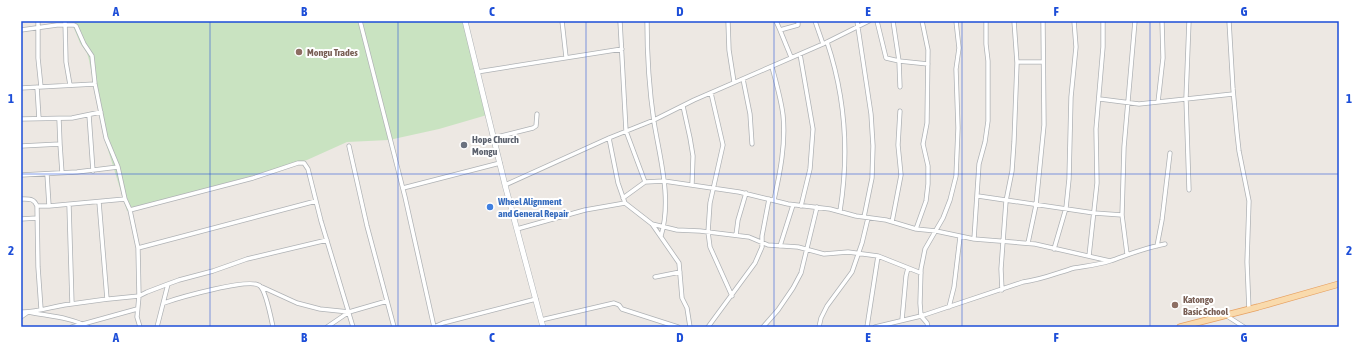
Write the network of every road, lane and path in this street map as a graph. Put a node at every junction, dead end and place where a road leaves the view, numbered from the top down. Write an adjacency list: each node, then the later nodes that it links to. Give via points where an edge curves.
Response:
1 (38, 21): 27 (street)
2 (360, 21): 82 (street)
3 (464, 21): 41 (main road)
4 (562, 21): 34 (street)
5 (620, 21): 32 (street)
6 (647, 21): 63 (street, via 647,62)
7 (728, 21): 43 (street)
8 (776, 21): 30 (street)
9 (798, 21): 30 (street, via 798,25)
10 (815, 21): 31 (street)
11 (857, 21): 28 (street)
12 (869, 21): 28 (street)
13 (877, 21): 36 (street, via 886,58)
14 (893, 21): 36 (street)
15 (922, 21): 39 (street)
16 (956, 21): 116 (street, via 959,48 956,69 956,176 944,218)
17 (986, 21): 86 (street, via 988,122 979,164)
18 (1014, 21): 37 (street)
19 (1043, 21): 38 (street)
20 (1074, 21): 103 (street, via 1076,47)
21 (1103, 21): 52 (street)
22 (1134, 21): 53 (street)
23 (1162, 21): 54 (street, via 1163,58)
24 (1189, 21): 51 (street)
25 (1230, 21): 50 (street)
26 (65, 23): 27 (street); 44 (street, via 76,26 92,56); 45 (street, via 66,62)
27 (39, 27): 29 (street); 46 (street)
28 (858, 27): 31 (street); 108 (street, via 871,114 873,146 872,178)
29 (21, 30)
30 (780, 30): 35 (street)
31 (825, 43): 33 (street); 105 (street, via 836,72 842,102 845,164)
32 (622, 49): 34 (street); 64 (street)
33 (800, 54): 35 (street); 101 (street, via 813,129 810,168)
34 (566, 58): 41 (street)
35 (791, 58): 40 (street)
36 (899, 61): 39 (street); 47 (street)
37 (1017, 62): 38 (street); 93 (street, via 1012,171)
38 (1043, 62): 98 (street, via 1044,125)
39 (928, 64): 115 (street, via 927,123 923,144 928,166 927,194)
40 (772, 67): 42 (street); 91 (street, via 783,115 784,135)
41 (477, 72): 65 (main road)
42 (743, 79): 43 (street); 68 (street)
43 (734, 82): 49 (street)
44 (94, 84): 45 (street); 57 (street)
45 (70, 85): 46 (street)
46 (39, 87): 48 (street); 61 (street)
47 (900, 87)
48 (21, 88)
49 (711, 93): 55 (street); 83 (street, via 723,145)
50 (1234, 94): 51 (street); 155 (street, via 1239,151 1249,201)
51 (1186, 98): 54 (street); 84 (street)
52 (1100, 99): 53 (street); 106 (street, via 1096,129)
53 (1128, 102): 54 (street); 107 (street)
54 (1158, 102)
55 (683, 106): 63 (street); 81 (street, via 693,156)
56 (900, 111): 111 (street, via 898,145 901,175)
57 (101, 112): 59 (street); 73 (street, via 106,138)
58 (537, 114): 65 (street, via 536,126 533,128)
59 (89, 115): 62 (street); 74 (street)
60 (21, 119): 61 (street)
61 (39, 119): 62 (street)
62 (59, 119): 67 (street)
63 (654, 120): 64 (street); 78 (street)
64 (626, 131): 66 (street); 79 (street)
65 (493, 138): 72 (main road)
66 (609, 138): 80 (street); 87 (street)
67 (60, 144): 69 (street); 75 (street)
68 (752, 144)
69 (21, 146)
70 (349, 146): 149 (street)
71 (1170, 153): 128 (street)
72 (500, 163): 80 (main road); 82 (street)
73 (118, 167): 74 (street); 89 (street)
74 (93, 171): 75 (street)
75 (62, 173): 76 (street)
76 (47, 174): 77 (street); 100 (street)
77 (21, 175)
78 (664, 181): 79 (street); 81 (street); 113 (street)
79 (645, 182): 87 (street)
80 (505, 185): 114 (main road)
81 (692, 185): 83 (street)
82 (403, 188): 175 (street)
83 (713, 188): 85 (street); 117 (street)
84 (1189, 190)
85 (746, 194): 90 (street); 118 (street)
86 (978, 196): 93 (street); 121 (street)
87 (622, 198): 95 (street)
88 (21, 199): 99 (street, via 36,201)
89 (125, 199): 94 (street); 104 (street)
90 (769, 199): 91 (street); 124 (street)
91 (774, 200): 97 (street)
92 (316, 201): 104 (street, via 308,169 302,163); 122 (street); 129 (street)
93 (1006, 201): 98 (street); 123 (street)
94 (99, 202): 96 (street); 147 (street)
95 (624, 203): 112 (street); 114 (street, via 585,210)
96 (69, 205): 100 (street); 151 (street)
97 (793, 205): 101 (street); 127 (street)
98 (1036, 205): 103 (street); 125 (street)
99 (37, 206): 100 (street); 109 (street)
100 (49, 206)
101 (801, 206): 102 (street)
102 (818, 207): 105 (street); 130 (street)
103 (1066, 208): 106 (street); 131 (street)
104 (130, 210): 129 (street)
105 (840, 212): 108 (street)
106 (1094, 213): 107 (street); 135 (street)
107 (1122, 215): 133 (street)
108 (866, 217): 111 (street); 132 (street)
109 (37, 218): 110 (street); 153 (street)
110 (21, 219)
111 (892, 222): 115 (street)
112 (652, 224): 113 (street); 119 (street)
113 (664, 227): 117 (street); 119 (street)
114 (518, 229): 148 (main road)
115 (916, 230): 116 (street)
116 (936, 231): 120 (street); 139 (street, via 925,249)
117 (708, 232): 118 (street); 146 (street, via 710,247)
118 (736, 235): 124 (street)
119 (661, 236): 138 (street, via 679,263)
120 (960, 237): 121 (street); 152 (street, via 954,287)
121 (974, 239): 123 (street)
122 (327, 240): 141 (street, via 248,258); 158 (street)
123 (1004, 241): 125 (street); 144 (street)
124 (762, 243): 127 (street); 146 (street, via 755,263)
125 (1028, 243): 131 (street)
126 (1165, 244): 128 (street)
127 (780, 246): 130 (street)
128 (1158, 246): 133 (street)
129 (138, 248): 145 (street)
130 (807, 249): 132 (street, via 824,254); 180 (street, via 796,283)
131 (1054, 249): 135 (street)
132 (858, 254): 134 (street); 181 (street, via 852,272 827,306)
133 (1127, 254): 136 (street)
134 (878, 256): 137 (street); 182 (street)
135 (1090, 256): 136 (street)
136 (1110, 261): 144 (street, via 1074,268)
137 (908, 268): 139 (street); 164 (street)
138 (680, 272): 140 (street); 178 (street, via 682,298 687,308)
139 (921, 273): 160 (street)
140 (655, 277)
141 (168, 284): 145 (street); 150 (street)
142 (1339, 284): 155 (main road)
143 (262, 287): 150 (street, via 247,284); 158 (street, via 296,303); 171 (street)
144 (1002, 290): 152 (street)
145 (139, 296): 147 (street); 154 (street)
146 (732, 296): 179 (street)
147 (107, 299): 151 (street)
148 (536, 299): 163 (main road); 175 (street)
149 (386, 301): 158 (street); 174 (street)
150 (164, 302): 170 (street)
151 (72, 304): 153 (street)
152 (948, 307): 159 (street)
153 (41, 309): 157 (street)
154 (137, 309): 165 (street); 169 (street)
155 (1249, 310): 161 (main road)
156 (21, 312): 157 (street)
157 (28, 312): 162 (street); 165 (street)
158 (349, 312): 172 (street); 173 (street)
159 (930, 313): 160 (street); 166 (street)
160 (921, 316): 164 (street); 166 (street)
161 (1227, 316): 184 (main road); 185 (street)
162 (21, 317)
163 (542, 320): 176 (main road); 177 (street, via 614,303 622,309)
164 (902, 320): 183 (street)
165 (82, 323): 167 (street); 168 (street)
166 (927, 325)
167 (72, 327)
168 (88, 327)
169 (140, 327)
170 (158, 327)
171 (273, 327)
172 (327, 327)
173 (353, 327)
174 (394, 327)
175 (434, 327)
176 (543, 327)
177 (678, 327)
178 (690, 327)
179 (708, 327)
180 (763, 327)
181 (819, 327)
182 (867, 327)
183 (875, 327)
184 (1180, 327)
185 (1244, 327)

